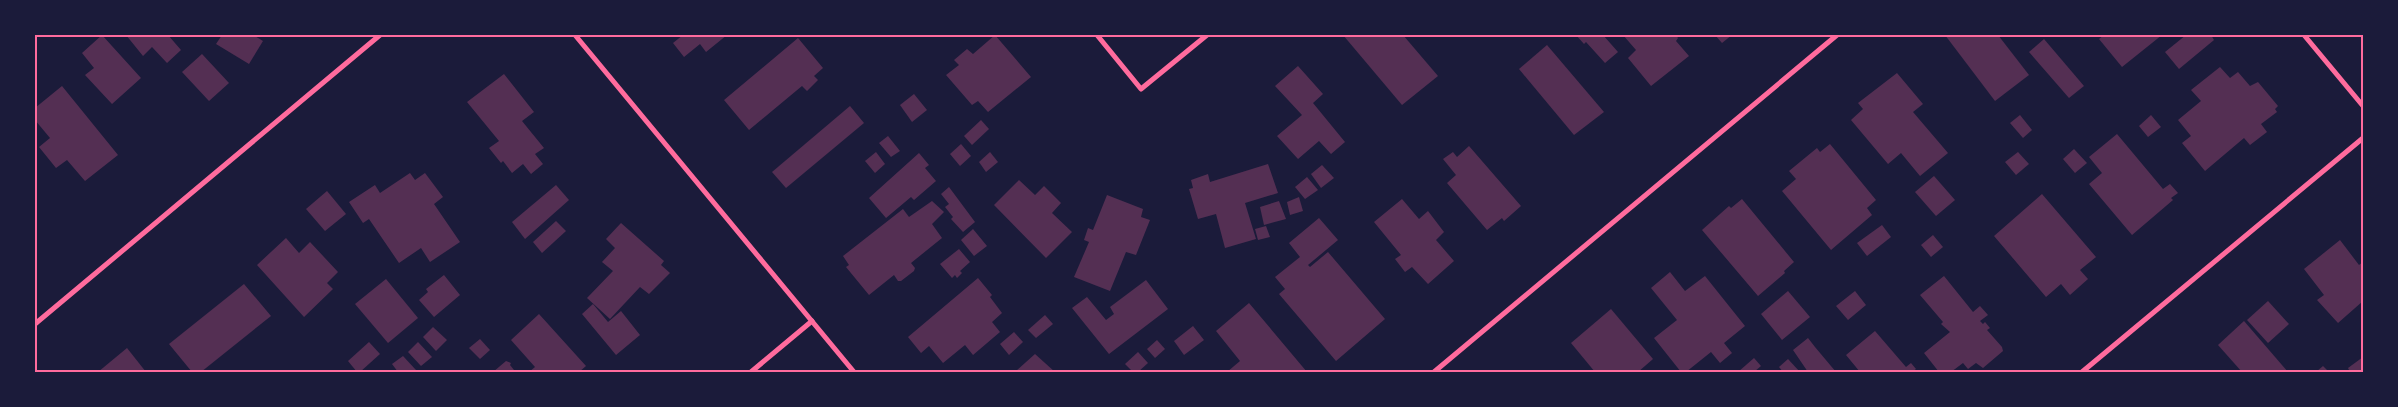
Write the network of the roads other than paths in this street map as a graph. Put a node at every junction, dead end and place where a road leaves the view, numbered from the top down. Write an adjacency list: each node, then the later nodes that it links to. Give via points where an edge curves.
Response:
1 (380, 35): 10 (street)
2 (575, 35): 9 (street)
3 (1097, 35): 4 (street, via 1142,89)
4 (1207, 35)
5 (1836, 35): 13 (street)
6 (2304, 35): 7 (street)
7 (2363, 106)
8 (2363, 138): 14 (street)
9 (812, 321): 11 (street); 12 (street)
10 (35, 324)
11 (752, 372)
12 (854, 372)
13 (1434, 372)
14 (2082, 372)

